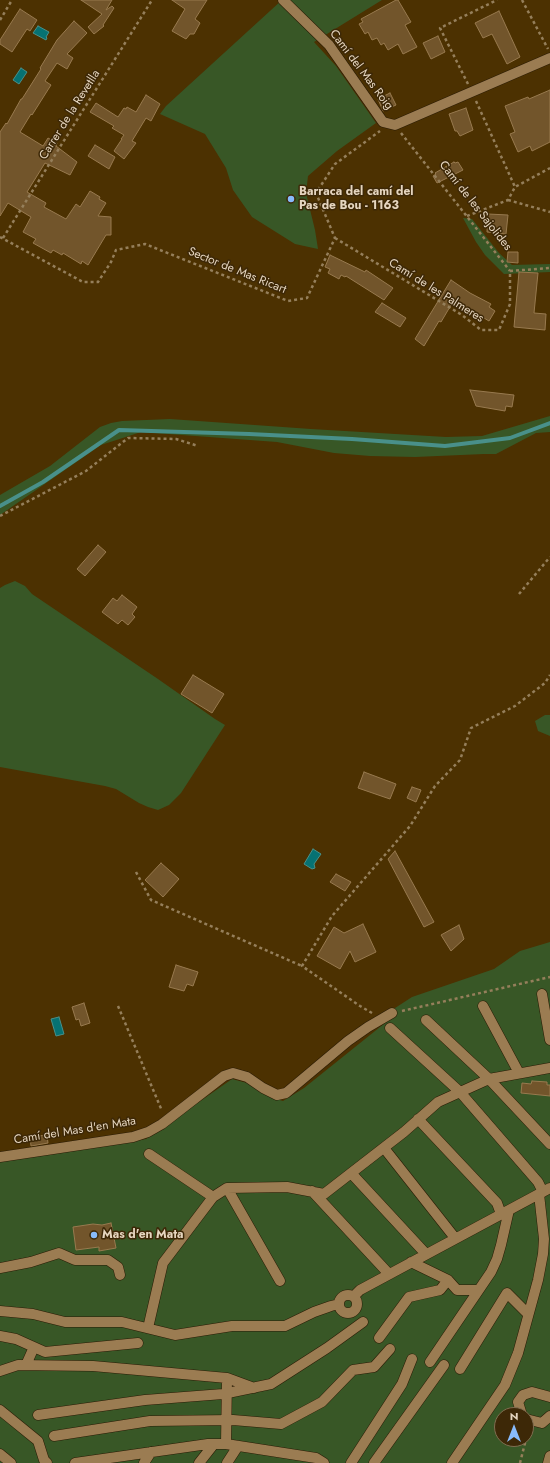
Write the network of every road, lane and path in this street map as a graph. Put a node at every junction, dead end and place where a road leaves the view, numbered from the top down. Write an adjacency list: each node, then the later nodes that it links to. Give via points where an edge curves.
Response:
1 (12, 0): 5 (path)
2 (152, 0): 13 (path, Carrer de la Revetlla)
3 (284, 0): 8 (street, Camí del Mas Roig, via 329,45)
4 (522, 0): 6 (path)
5 (0, 20)
6 (550, 52)
7 (550, 58): 8 (street)
8 (389, 123): 12 (path, Camí de les Sajolides); 14 (path, via 335,164 316,193)
9 (550, 168): 10 (path, via 515,187)
10 (508, 200): 11 (path); 12 (path)
11 (550, 212)
12 (467, 216): 16 (path, Camí de les Sajolides)
13 (2, 238): 14 (path, Sector de Mas Ricart, via 83,282 98,282 116,250 145,244 288,301 307,298)
14 (335, 238): 16 (path, Camí de les Palmeres, via 462,315 482,330 499,330 510,304)
15 (550, 268): 16 (path)
16 (510, 271)
17 (198, 446): 18 (path, via 176,439 128,438 86,471)
18 (0, 516)
19 (550, 557): 20 (path)
20 (519, 594)
21 (550, 675): 23 (path, via 544,683 515,706 471,728 460,760 435,786 410,826 332,916)
22 (136, 872): 23 (path, via 151,900)
23 (302, 966): 28 (path, via 360,1006)
24 (550, 977): 28 (path)
25 (542, 994): 31 (street)
26 (118, 1006): 36 (path)
27 (483, 1006): 33 (street)
28 (387, 1016): 36 (street, Camí del Mas d'en Mata, via 348,1041 286,1093 277,1095 247,1077 233,1073 224,1076)
29 (426, 1020): 34 (street)
30 (390, 1028): 35 (street)
31 (550, 1040)
32 (550, 1068): 33 (street)
33 (519, 1073): 34 (street)
34 (489, 1079): 35 (street); 38 (street)
35 (460, 1092): 37 (street, via 438,1102); 44 (street)
36 (166, 1120): 41 (street, Camí del Mas d'en Mata, via 133,1138)
37 (418, 1120): 39 (street); 47 (street)
38 (550, 1144)
39 (384, 1148): 42 (street); 48 (street)
40 (149, 1154): 46 (street)
41 (0, 1157)
42 (351, 1173): 45 (street, via 324,1194); 49 (street)
43 (227, 1188): 45 (street, via 287,1187); 46 (street); 55 (street)
44 (544, 1191): 47 (street); 60 (street, via 543,1254)
45 (312, 1192): 52 (street)
46 (213, 1197): 62 (street, via 163,1263)
47 (505, 1212): 48 (street); 56 (street, via 497,1259)
48 (455, 1238): 49 (street)
49 (426, 1254): 50 (street)
50 (411, 1262): 52 (street); 54 (street)
51 (0, 1268): 53 (street, via 59,1253 75,1260 108,1260 118,1267)
52 (389, 1274): 57 (street)
53 (120, 1275)
54 (448, 1280): 56 (street, via 457,1290); 64 (street, via 440,1290 409,1297)
55 (280, 1281)
56 (478, 1290): 69 (street)
57 (354, 1296): 58 (street, via 340,1299); 58 (street, via 356,1308 351,1313 343,1312)
58 (335, 1305): 62 (street, via 285,1326 232,1326 175,1335)
59 (0, 1311): 62 (street, via 32,1314 65,1322 122,1322)
60 (528, 1314): 72 (street, via 507,1293); 103 (street, via 518,1353 505,1385)
61 (363, 1322): 75 (street, via 271,1384)
62 (148, 1328)
63 (0, 1336): 66 (street, via 16,1339)
64 (379, 1338)
65 (138, 1343): 66 (street, via 45,1352)
66 (34, 1347): 70 (street)
67 (390, 1349): 82 (street, via 374,1368 353,1370 322,1402 280,1424)
68 (412, 1359): 101 (street, via 402,1384)
69 (430, 1362)
70 (26, 1365): 73 (street, via 18,1364); 74 (street, via 93,1366)
71 (444, 1365): 102 (street)
72 (460, 1368)
73 (0, 1371)
74 (227, 1378): 75 (street); 76 (street)
75 (254, 1388): 76 (street)
76 (227, 1394): 80 (street, via 145,1400); 82 (street)
77 (550, 1397): 78 (street, via 532,1392 523,1395 518,1402)
78 (520, 1407)
79 (0, 1410): 95 (street, via 38,1441)
80 (38, 1415)
81 (550, 1416): 83 (street, via 542,1423)
82 (227, 1420): 84 (street, via 150,1422); 86 (street)
83 (534, 1421)
84 (54, 1436)
85 (214, 1444): 86 (street); 89 (street); 98 (street)
86 (226, 1444): 87 (street)
87 (238, 1446): 91 (street); 99 (street)
88 (524, 1447): 104 (path)
89 (151, 1452): 96 (street); 97 (street)
90 (0, 1454): 94 (street)
91 (284, 1454): 93 (street, via 316,1458); 100 (street)
92 (550, 1456): 105 (street)
93 (320, 1462)
94 (11, 1463)
95 (46, 1463)
96 (75, 1463)
97 (144, 1463)
98 (199, 1463)
99 (227, 1463)
100 (278, 1463)
101 (351, 1463)
102 (374, 1463)
103 (452, 1463)
104 (520, 1463)
105 (548, 1463)

